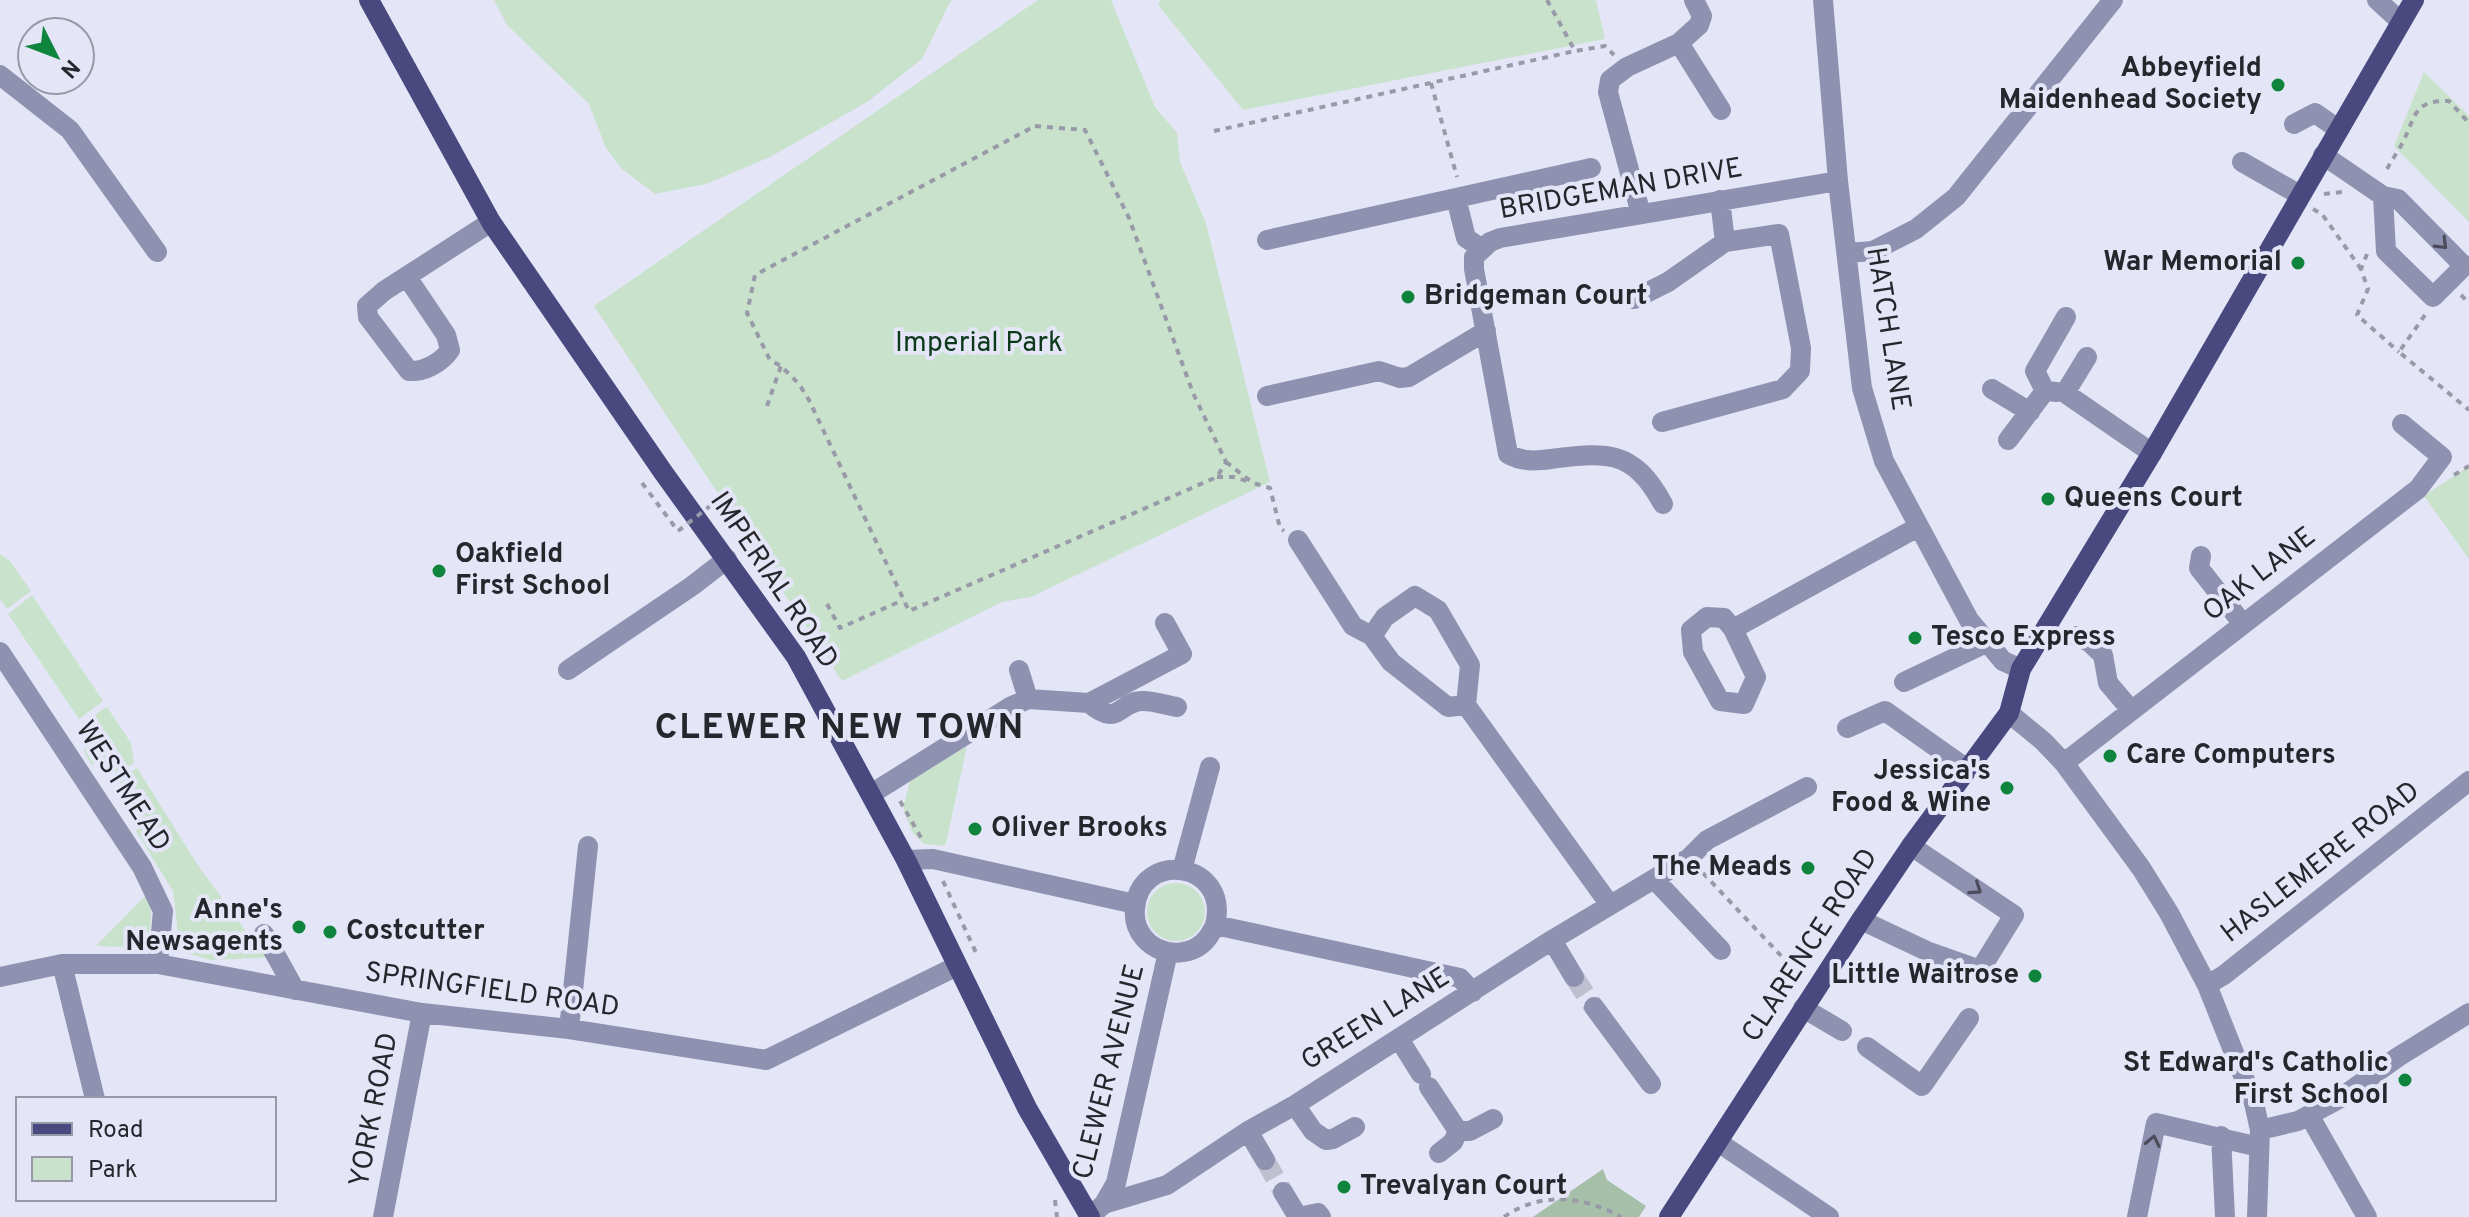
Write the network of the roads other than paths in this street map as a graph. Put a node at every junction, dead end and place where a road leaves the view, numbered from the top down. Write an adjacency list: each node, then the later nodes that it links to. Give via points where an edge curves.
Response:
1 (369, 0): 22 (main road, IMPERIAL ROAD)
2 (1694, 0): 8 (street, via 1702,16 1699,25)
3 (1823, 0): 16 (street, HATCH LANE)
4 (2113, 0): 27 (street, via 1956,197 1916,229 1873,251)
5 (2377, 0): 7 (street)
6 (2414, 0): 7 (main road)
7 (2401, 22): 12 (main road)
8 (1679, 43): 10 (street); 21 (street, via 1610,80 1608,92)
9 (4, 86): 26 (street, via 70,130)
10 (1721, 110)
11 (2294, 124): 12 (street, via 2315,113)
12 (2338, 129): 13 (main road)
13 (2323, 155): 17 (main road); 18 (street)
14 (2242, 162): 17 (street)
15 (1591, 168): 19 (street)
16 (1838, 181): 20 (street, BRIDGEMAN DRIVE); 27 (street, HATCH LANE)
17 (2300, 193): 40 (main road)
18 (2383, 196): 18 (street, one-way to 18, via 2398,199 2464,266 2433,297 2386,251)
19 (1459, 198): 23 (street); 25 (street, via 1466,238)
20 (1720, 200): 21 (street, BRIDGEMAN DRIVE); 24 (street)
21 (1641, 214): 25 (street, BRIDGEMAN DRIVE, via 1500,238)
22 (491, 222): 28 (street); 45 (main road, IMPERIAL ROAD)
23 (1267, 240)
24 (1725, 242): 29 (street); 37 (street, via 1779,234 1801,348 1800,371 1783,389)
25 (1481, 248): 31 (street, BRIDGEMAN DRIVE, via 1474,269)
26 (157, 252)
27 (1847, 253): 42 (street, HATCH LANE, via 1862,388 1884,461)
28 (407, 277): 28 (street, via 367,306 368,317 409,371 421,372 450,350 446,335)
29 (1634, 299)
30 (2066, 317): 34 (street, via 2035,371)
31 (1486, 331): 35 (street, via 1409,377 1379,371); 41 (street, BRIDGEMAN DRIVE, via 1508,454 1533,461 1603,454 1622,460 1653,484)
32 (2087, 357): 34 (street)
33 (1992, 389): 36 (street)
34 (2055, 392): 36 (street); 40 (street)
35 (1267, 396)
36 (2030, 412): 39 (street)
37 (1662, 422)
38 (2402, 424): 47 (street, OAK LANE, via 2442,457 2418,489)
39 (2008, 440)
40 (2152, 453): 53 (main road)
41 (1663, 504)
42 (1918, 527): 48 (street); 51 (street, HATCH LANE)
43 (1298, 540): 49 (street, via 1353,626)
44 (2201, 556): 47 (street, via 2199,568)
45 (727, 559): 54 (street); 69 (main road, IMPERIAL ROAD, via 796,657)
46 (1165, 623): 58 (street, via 1182,654)
47 (2243, 624): 61 (street, OAK LANE)
48 (1733, 629)
49 (1372, 636): 59 (street, via 1391,662 1448,707); 59 (street, via 1385,617 1415,596 1438,610 1470,665)
50 (2077, 636): 61 (street, via 2103,655 2108,683)
51 (1986, 643): 53 (street, HATCH LANE, via 2003,661); 56 (street)
52 (0, 652): 84 (street, WESTMEAD, via 142,867 163,911)
53 (2021, 669): 62 (main road)
54 (568, 670)
55 (1019, 670): 57 (street)
56 (1904, 682)
57 (1028, 699): 58 (street); 69 (street)
58 (1089, 703): 60 (street, via 1101,713 1116,714 1139,701)
59 (1466, 705): 76 (street)
60 (1177, 707)
61 (2131, 710): 64 (street, OAK LANE)
62 (2009, 713): 64 (street); 66 (main road, CLARENCE ROAD)
63 (1847, 728): 66 (street, via 1885,711)
64 (2064, 763): 88 (street, via 2141,868)
65 (1210, 767): 73 (street)
66 (1967, 769): 71 (main road, CLARENCE ROAD)
67 (2469, 781): 88 (street, HASLEMERE ROAD)
68 (1807, 787): 74 (street, GREEN LANE, via 1707,840)
69 (871, 794): 72 (main road, IMPERIAL ROAD)
70 (588, 846): 96 (street)
71 (1911, 846): 77 (main road, CLARENCE ROAD); 77 (street, one-way to 77, via 2014,915 1980,970)
72 (906, 860): 75 (street, via 933,859); 85 (main road, IMPERIAL ROAD)
73 (1182, 870): 75 (street, via 1151,877); 78 (street, via 1212,888)
74 (1654, 879): 76 (street, GREEN LANE); 81 (street)
75 (1135, 904): 82 (street, CLEWER AVENUE, via 1137,927 1145,939)
76 (1610, 905): 80 (street, GREEN LANE)
77 (1861, 920): 91 (main road, CLARENCE ROAD)
78 (1215, 925): 82 (street, CLEWER AVENUE, via 1196,948); 90 (street, via 1460,978)
79 (264, 934): 89 (street)
80 (1552, 940): 87 (street); 90 (street, GREEN LANE)
81 (1721, 950)
82 (1168, 952): 114 (street, CLEWER AVENUE, via 1116,1183)
83 (62, 964): 84 (street, SPRINGFIELD ROAD); 86 (street, SPRINGFIELD ROAD); 101 (street)
84 (158, 964): 89 (street, SPRINGFIELD ROAD)
85 (957, 966): 96 (street, SPRINGFIELD ROAD, via 766,1060); 114 (main road, IMPERIAL ROAD, via 1027,1108)
86 (0, 977)
87 (1574, 977)
88 (2207, 985): 109 (street, via 2254,1103)
89 (295, 990): 93 (street, SPRINGFIELD ROAD)
90 (1473, 992): 98 (street, GREEN LANE)
91 (1808, 999): 97 (street); 110 (main road, CLARENCE ROAD)
92 (1594, 1007): 100 (street)
93 (422, 1013): 96 (street, SPRINGFIELD ROAD); 115 (street, YORK ROAD)
94 (2469, 1013): 103 (street)
95 (1969, 1018): 99 (street, via 1922,1086)
96 (569, 1029)
97 (1842, 1031)
98 (1399, 1039): 102 (street, GREEN LANE); 107 (street)
99 (1867, 1047)
100 (1651, 1084)
101 (95, 1097)
102 (1295, 1105): 105 (street, via 1326,1140); 106 (street, GREEN LANE)
103 (2309, 1115): 109 (street); 123 (street)
104 (1493, 1119): 107 (street)
105 (1355, 1127)
106 (1248, 1131): 112 (street); 114 (street, GREEN LANE, via 1167,1185)
107 (1458, 1131): 111 (street)
108 (2221, 1136): 109 (street); 120 (street, one-way to 108, via 2156,1123); 121 (street)
109 (2259, 1139): 122 (street)
110 (1718, 1142): 118 (main road, CLARENCE ROAD); 119 (street)
111 (1439, 1153)
112 (1265, 1160)
113 (1283, 1192): 116 (street)
114 (1093, 1214)
115 (383, 1217)
116 (1298, 1217): 117 (street)
117 (1321, 1217)
118 (1669, 1217)
119 (1829, 1217)
120 (2137, 1217)
121 (2225, 1217)
122 (2257, 1217)
123 (2367, 1217)

